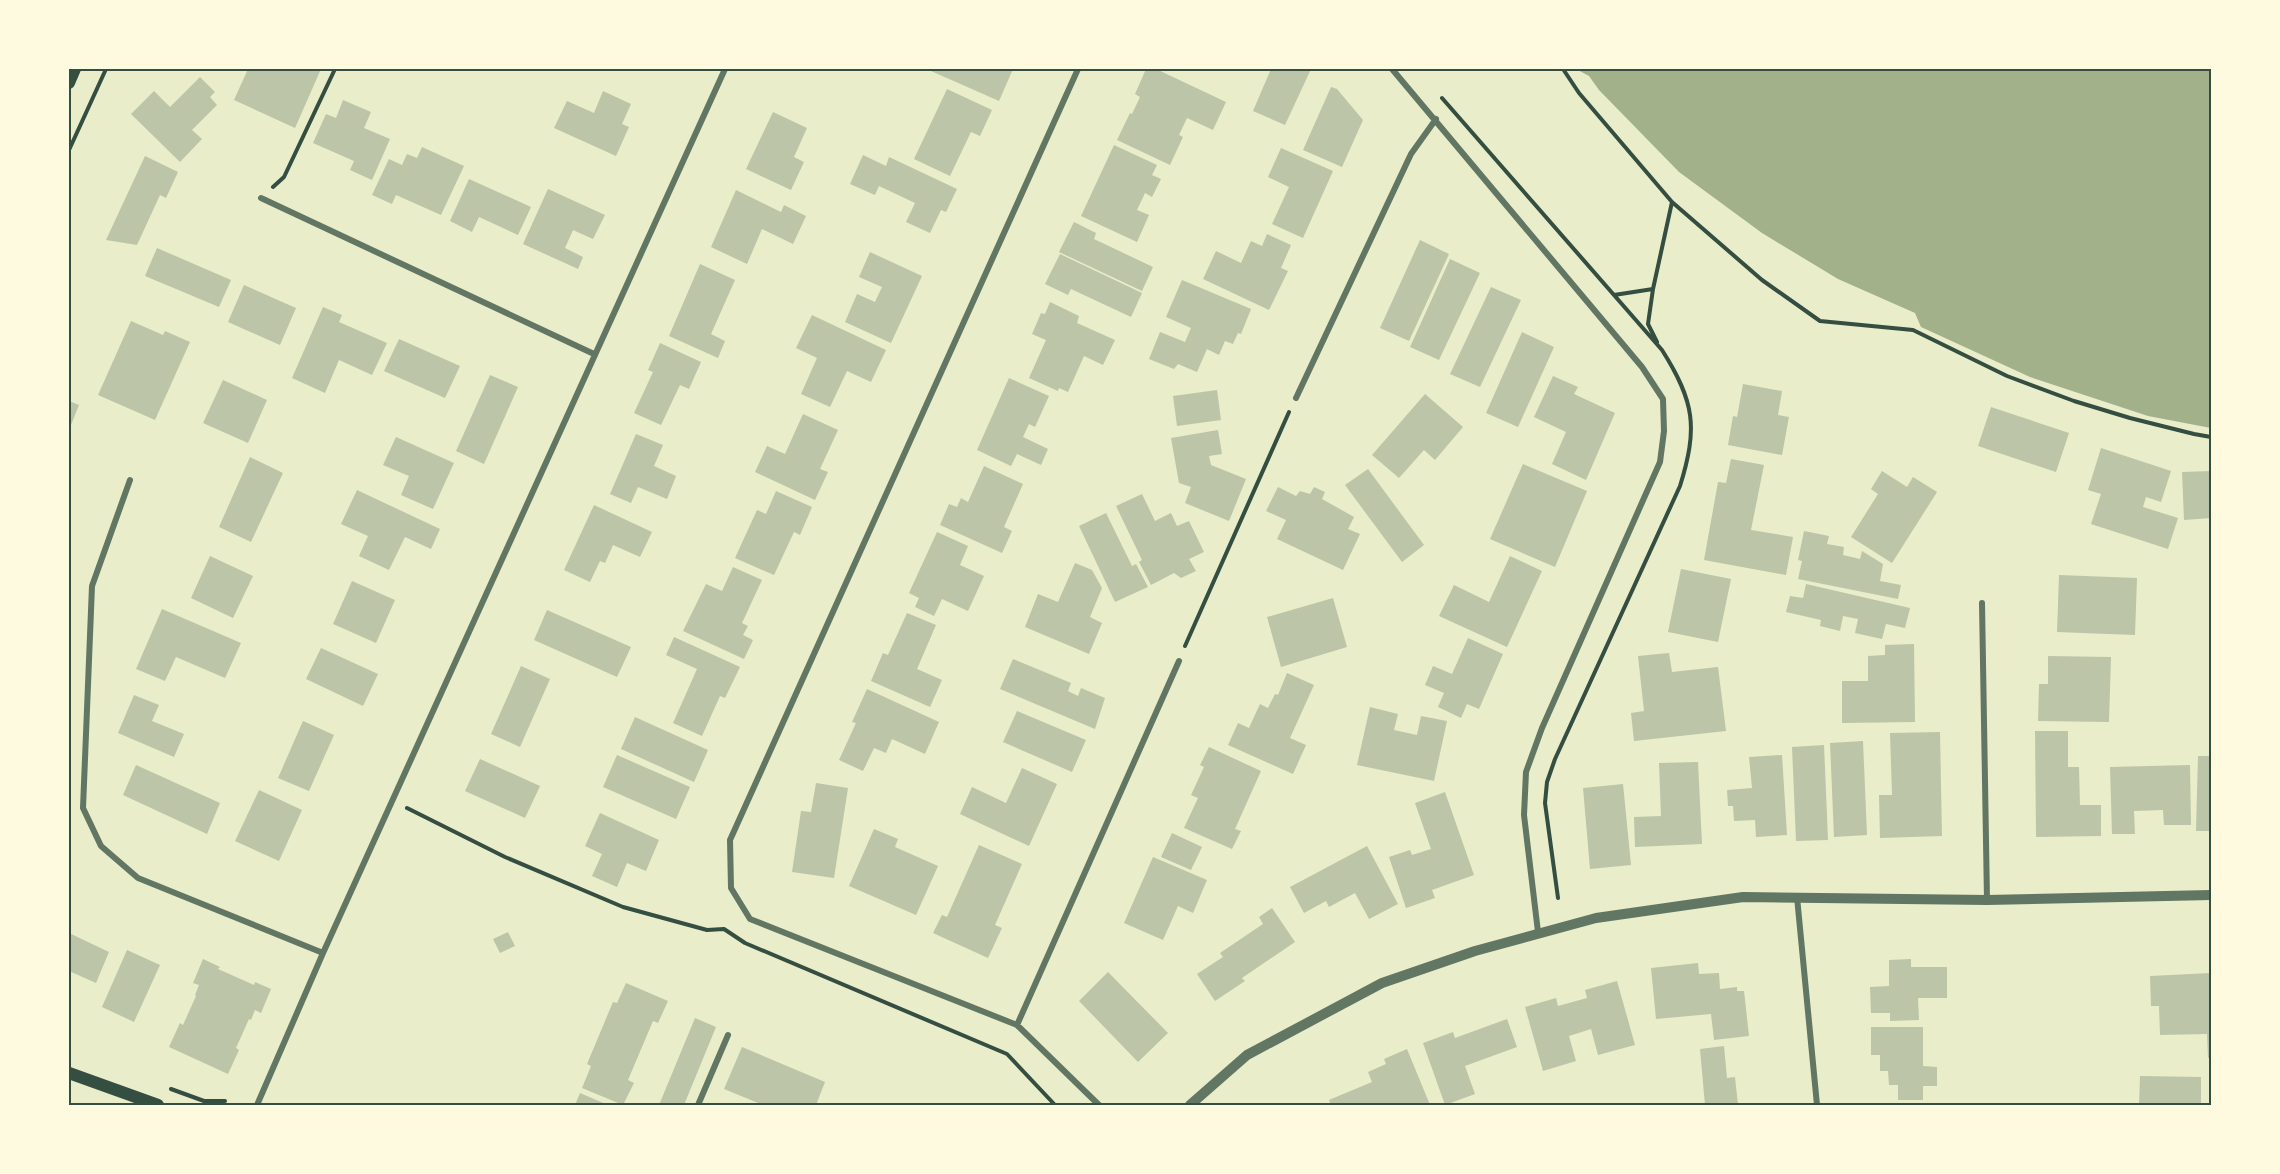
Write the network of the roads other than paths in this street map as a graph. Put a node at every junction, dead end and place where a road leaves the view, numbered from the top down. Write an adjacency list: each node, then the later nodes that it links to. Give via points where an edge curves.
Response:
1 (75, 69): 5 (main road)
2 (725, 69): 8 (street)
3 (1078, 69): 18 (street, via 730,840 731,888 750,919)
4 (1392, 69): 6 (street)
5 (69, 83)
6 (1436, 119): 9 (street, via 1412,154); 16 (street, via 1642,367 1663,399 1660,462 1526,772 1524,815)
7 (261, 198): 8 (street)
8 (594, 354): 17 (street)
9 (1296, 398)
10 (130, 480): 17 (street, via 92,586 83,808 101,846 138,878)
11 (1982, 603): 15 (street)
12 (1179, 661): 18 (street)
13 (2211, 895): 15 (street)
14 (1797, 897): 15 (street); 16 (street, via 1743,897 1596,918); 26 (street)
15 (1987, 900)
16 (1538, 932): 25 (street, via 1382,983 1247,1055)
17 (323, 953): 22 (street)
18 (1017, 1025): 24 (street)
19 (728, 1035): 23 (street)
20 (69, 1073): 21 (main road)
21 (158, 1105)
22 (257, 1105)
23 (698, 1105)
24 (1099, 1105)
25 (1190, 1105)
26 (1817, 1105)

